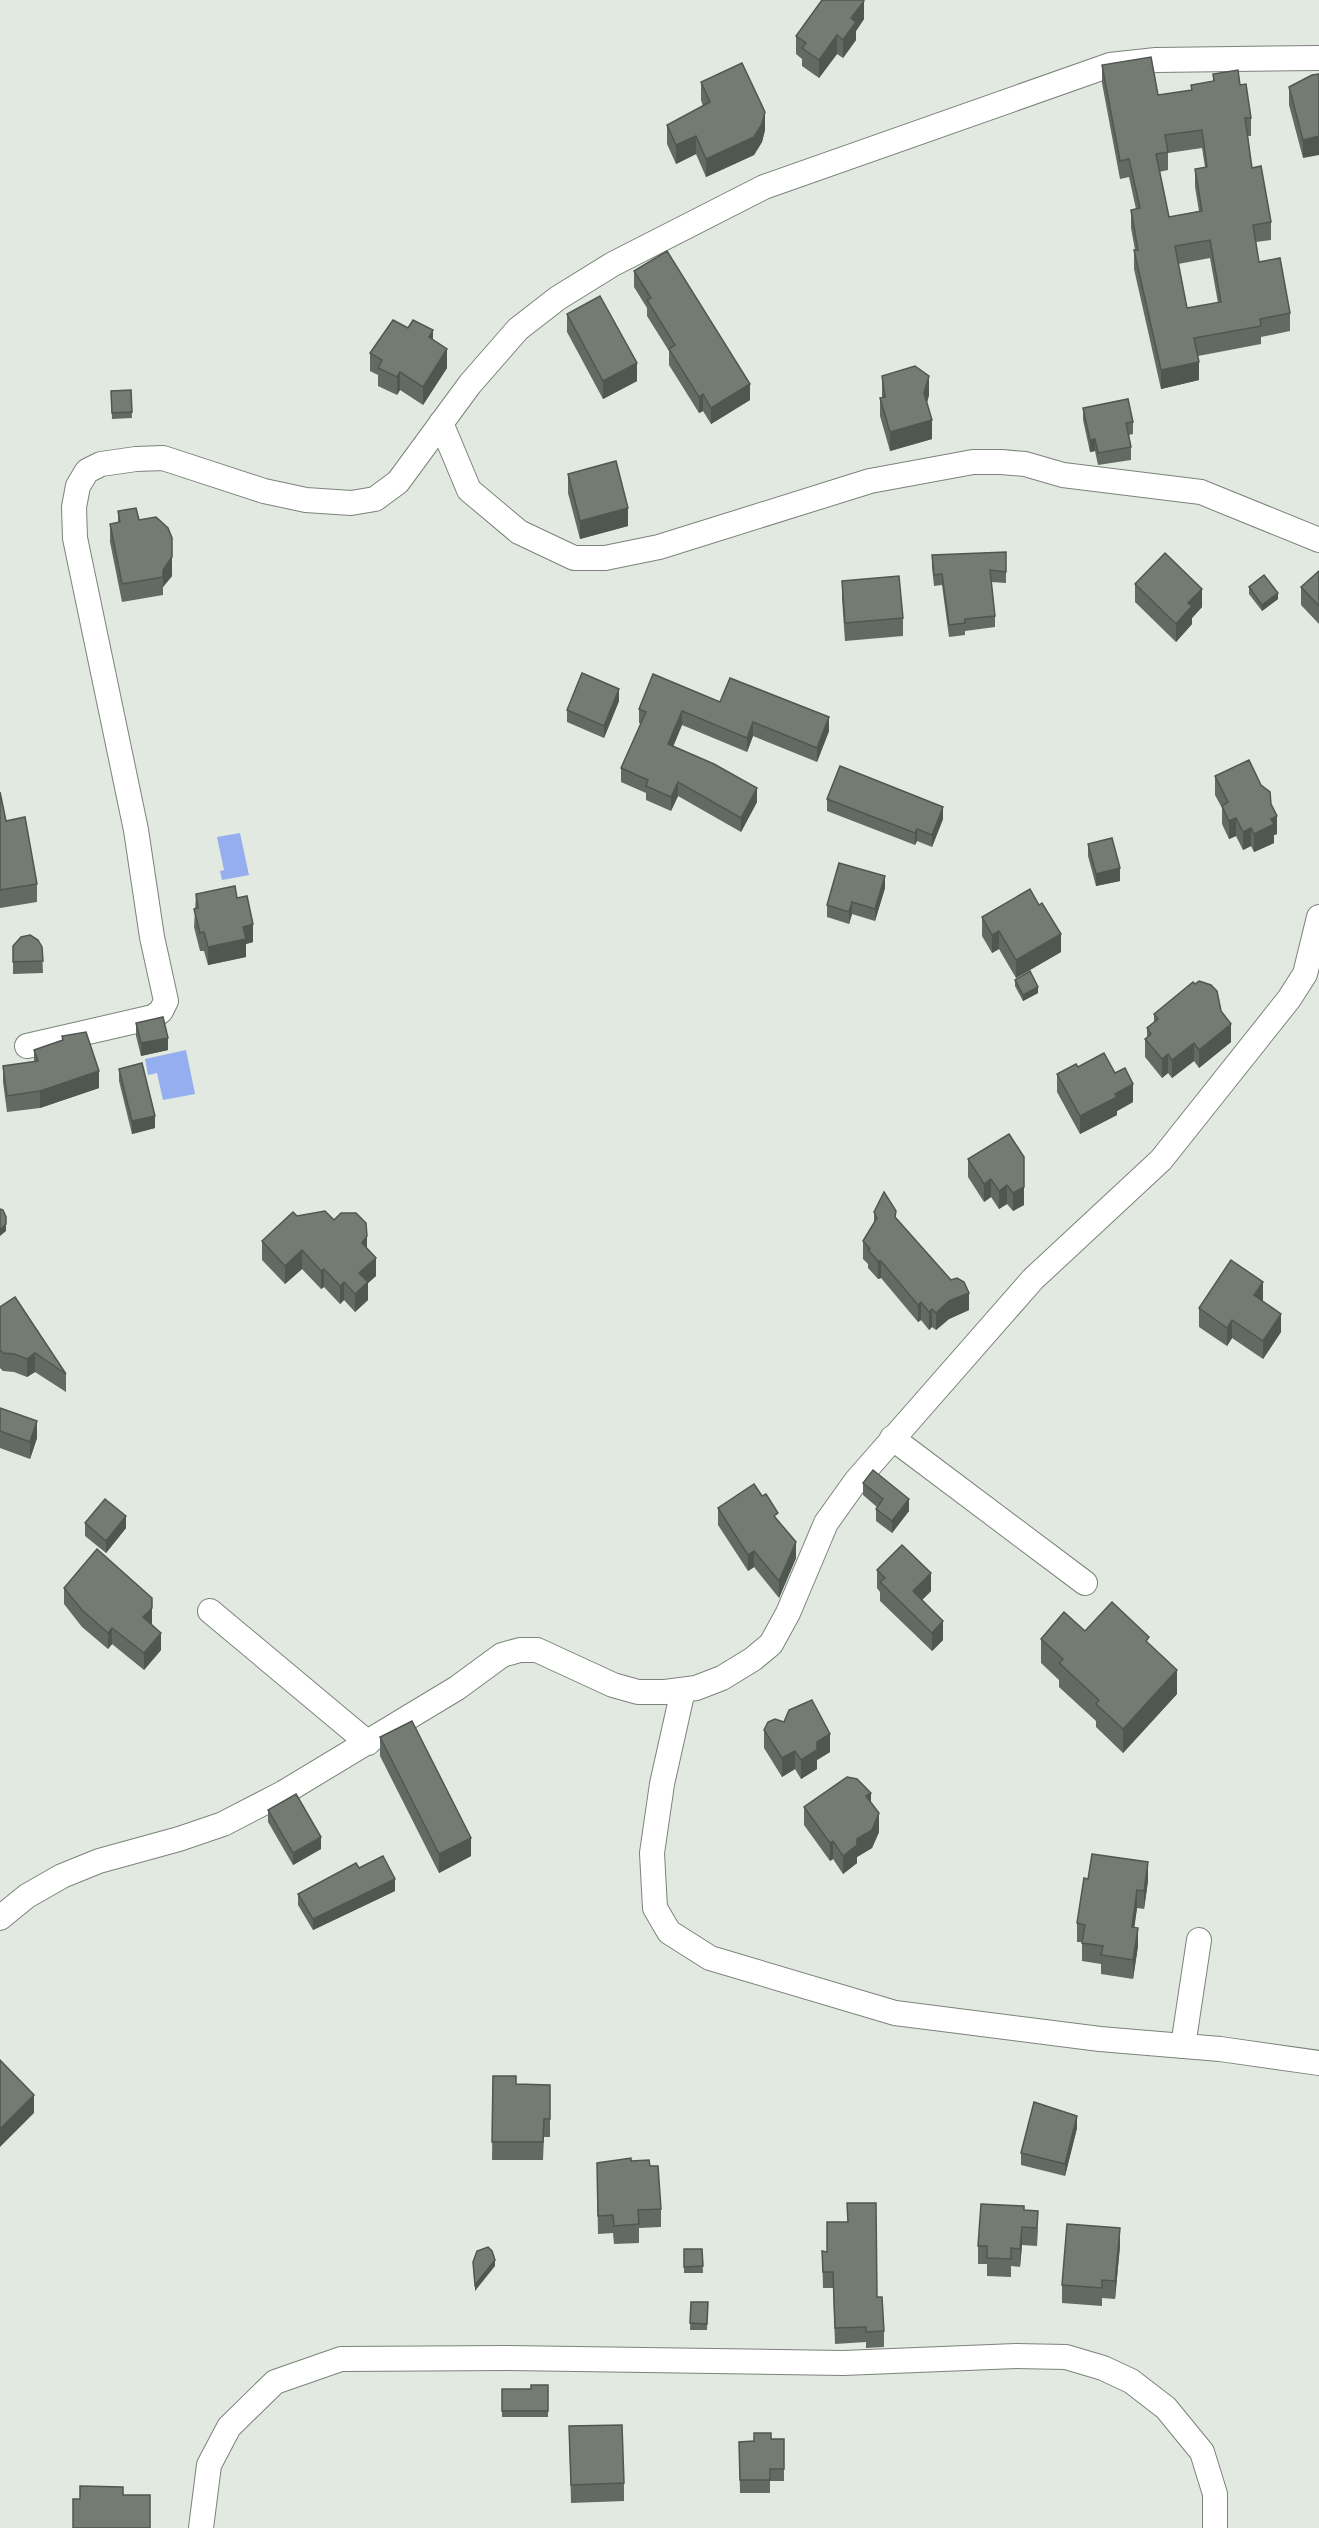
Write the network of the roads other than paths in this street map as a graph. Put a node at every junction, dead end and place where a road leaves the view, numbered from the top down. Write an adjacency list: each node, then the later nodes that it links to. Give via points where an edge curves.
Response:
1 (1319, 58): 2 (street, via 1110,64 764,187 613,264 558,298 518,329)
2 (441, 423): 3 (street, via 469,490 519,532 574,558 605,558 659,548 870,481 973,462 1025,465 1064,476 1202,492); 5 (street, via 399,482 375,498 351,502 306,500 264,491 163,458 101,464 87,471 76,497 75,538 136,830 166,1000 153,1017)
3 (1319, 540)
4 (1319, 917): 6 (street, via 1315,942 1299,982 1161,1160 1033,1279)
5 (27, 1046)
6 (892, 1438): 7 (street); 9 (street, via 826,1523 771,1644 722,1678)
7 (1085, 1583)
8 (210, 1611): 10 (street)
9 (683, 1690): 10 (street, via 638,1692 613,1685 551,1654 520,1650 502,1655); 13 (street, via 662,1784 652,1853 655,1908 669,1932 710,1958 895,2013)
10 (368, 1743): 11 (street, via 223,1824 62,1876 27,1896)
11 (0, 1918)
12 (1199, 1940): 13 (street)
13 (1183, 2046): 14 (street)
14 (1319, 2063)
15 (201, 2528): 16 (street, via 209,2465 229,2427 275,2382 341,2359 843,2363 1016,2356 1066,2357 1103,2368 1131,2381 1166,2408 1202,2452 1215,2494)
16 (1215, 2528)

